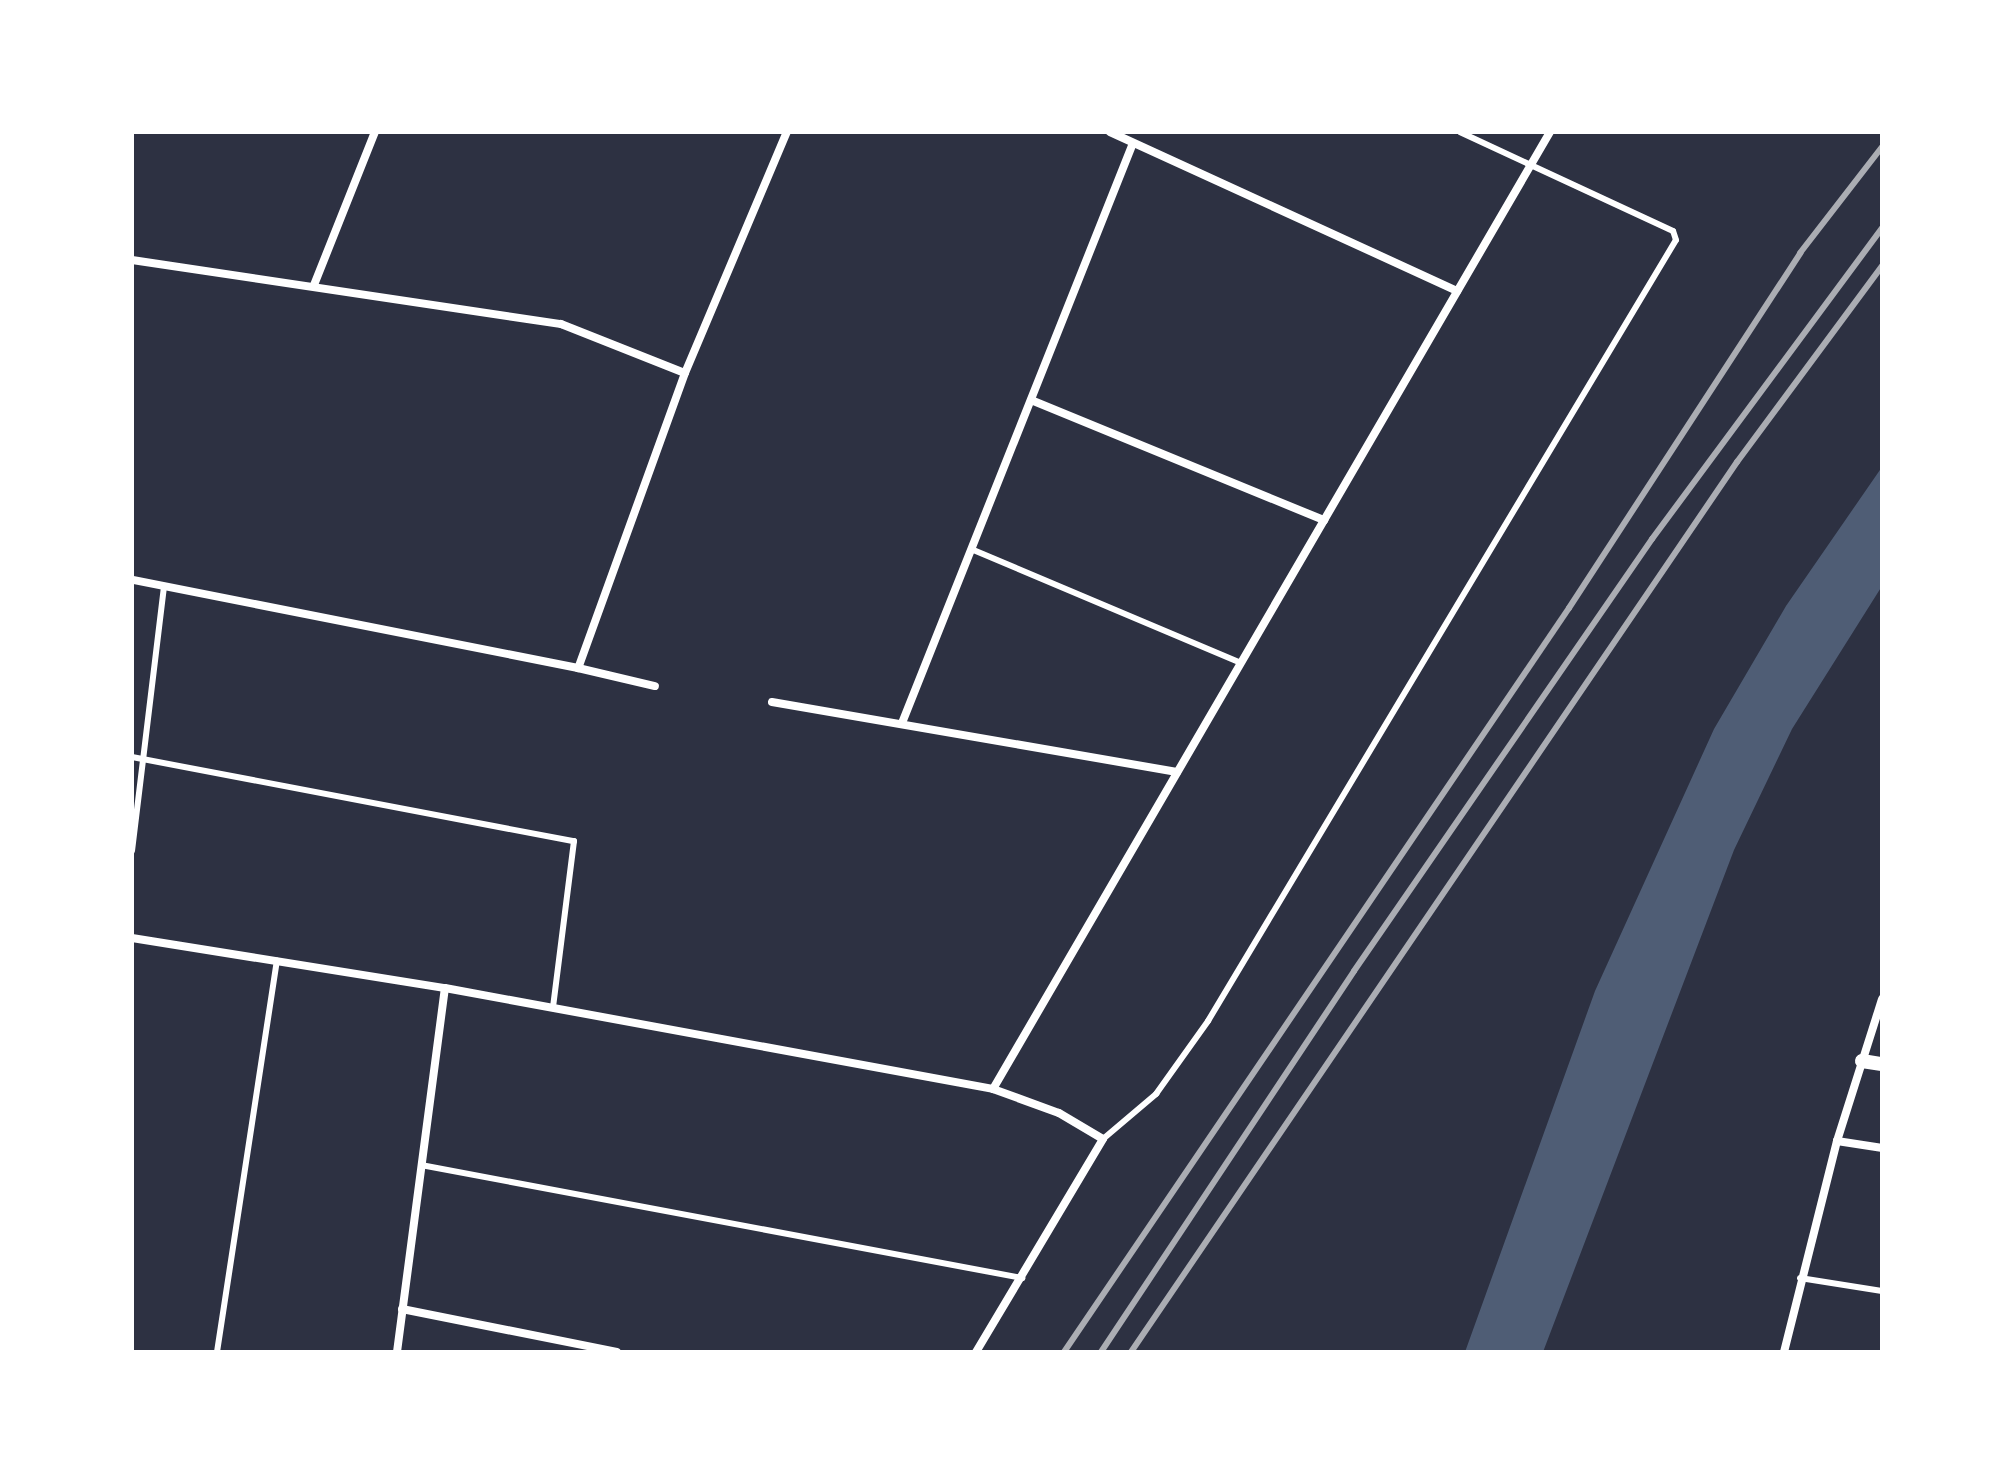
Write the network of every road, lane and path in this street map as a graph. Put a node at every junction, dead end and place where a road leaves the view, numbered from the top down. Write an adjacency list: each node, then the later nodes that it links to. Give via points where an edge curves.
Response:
1 (375, 132): 9 (street)
2 (787, 132): 11 (street)
3 (1110, 132): 6 (street)
4 (1460, 132): 7 (lane)
5 (1550, 132): 7 (street)
6 (1133, 143): 10 (street); 12 (street)
7 (1531, 165): 10 (street); 34 (lane, via 1673,231 1676,240 1208,1021 1156,1094)
8 (132, 260): 9 (street)
9 (314, 285): 11 (street, via 561,324)
10 (1457, 291): 13 (street)
11 (685, 373): 18 (street)
12 (1031, 400): 13 (street); 14 (street)
13 (1324, 520): 17 (street)
14 (971, 549): 17 (lane); 21 (street)
15 (132, 580): 16 (street)
16 (164, 586): 18 (street); 23 (lane)
17 (1238, 662): 24 (street)
18 (578, 668): 19 (street)
19 (655, 686)
20 (772, 702): 21 (street)
21 (902, 723): 24 (street)
22 (132, 757): 23 (lane)
23 (143, 759): 25 (lane); 30 (lane, via 574,841)
24 (1177, 772): 33 (street)
25 (132, 851)
26 (132, 938): 27 (street)
27 (277, 961): 28 (street); 42 (lane)
28 (445, 988): 30 (street); 37 (street)
29 (1882, 999): 31 (street)
30 (553, 1008): 33 (street)
31 (1862, 1061): 32 (street); 35 (street)
32 (1882, 1064)
33 (993, 1089): 34 (street, via 1059,1113)
34 (1103, 1139): 38 (street)
35 (1837, 1141): 36 (street); 39 (street)
36 (1882, 1148)
37 (421, 1165): 38 (lane); 41 (street)
38 (1022, 1278): 45 (street)
39 (1800, 1278): 40 (lane); 46 (street)
40 (1882, 1291)
41 (402, 1309): 43 (street); 44 (street)
42 (217, 1352)
43 (397, 1352)
44 (617, 1352)
45 (976, 1352)
46 (1784, 1352)

